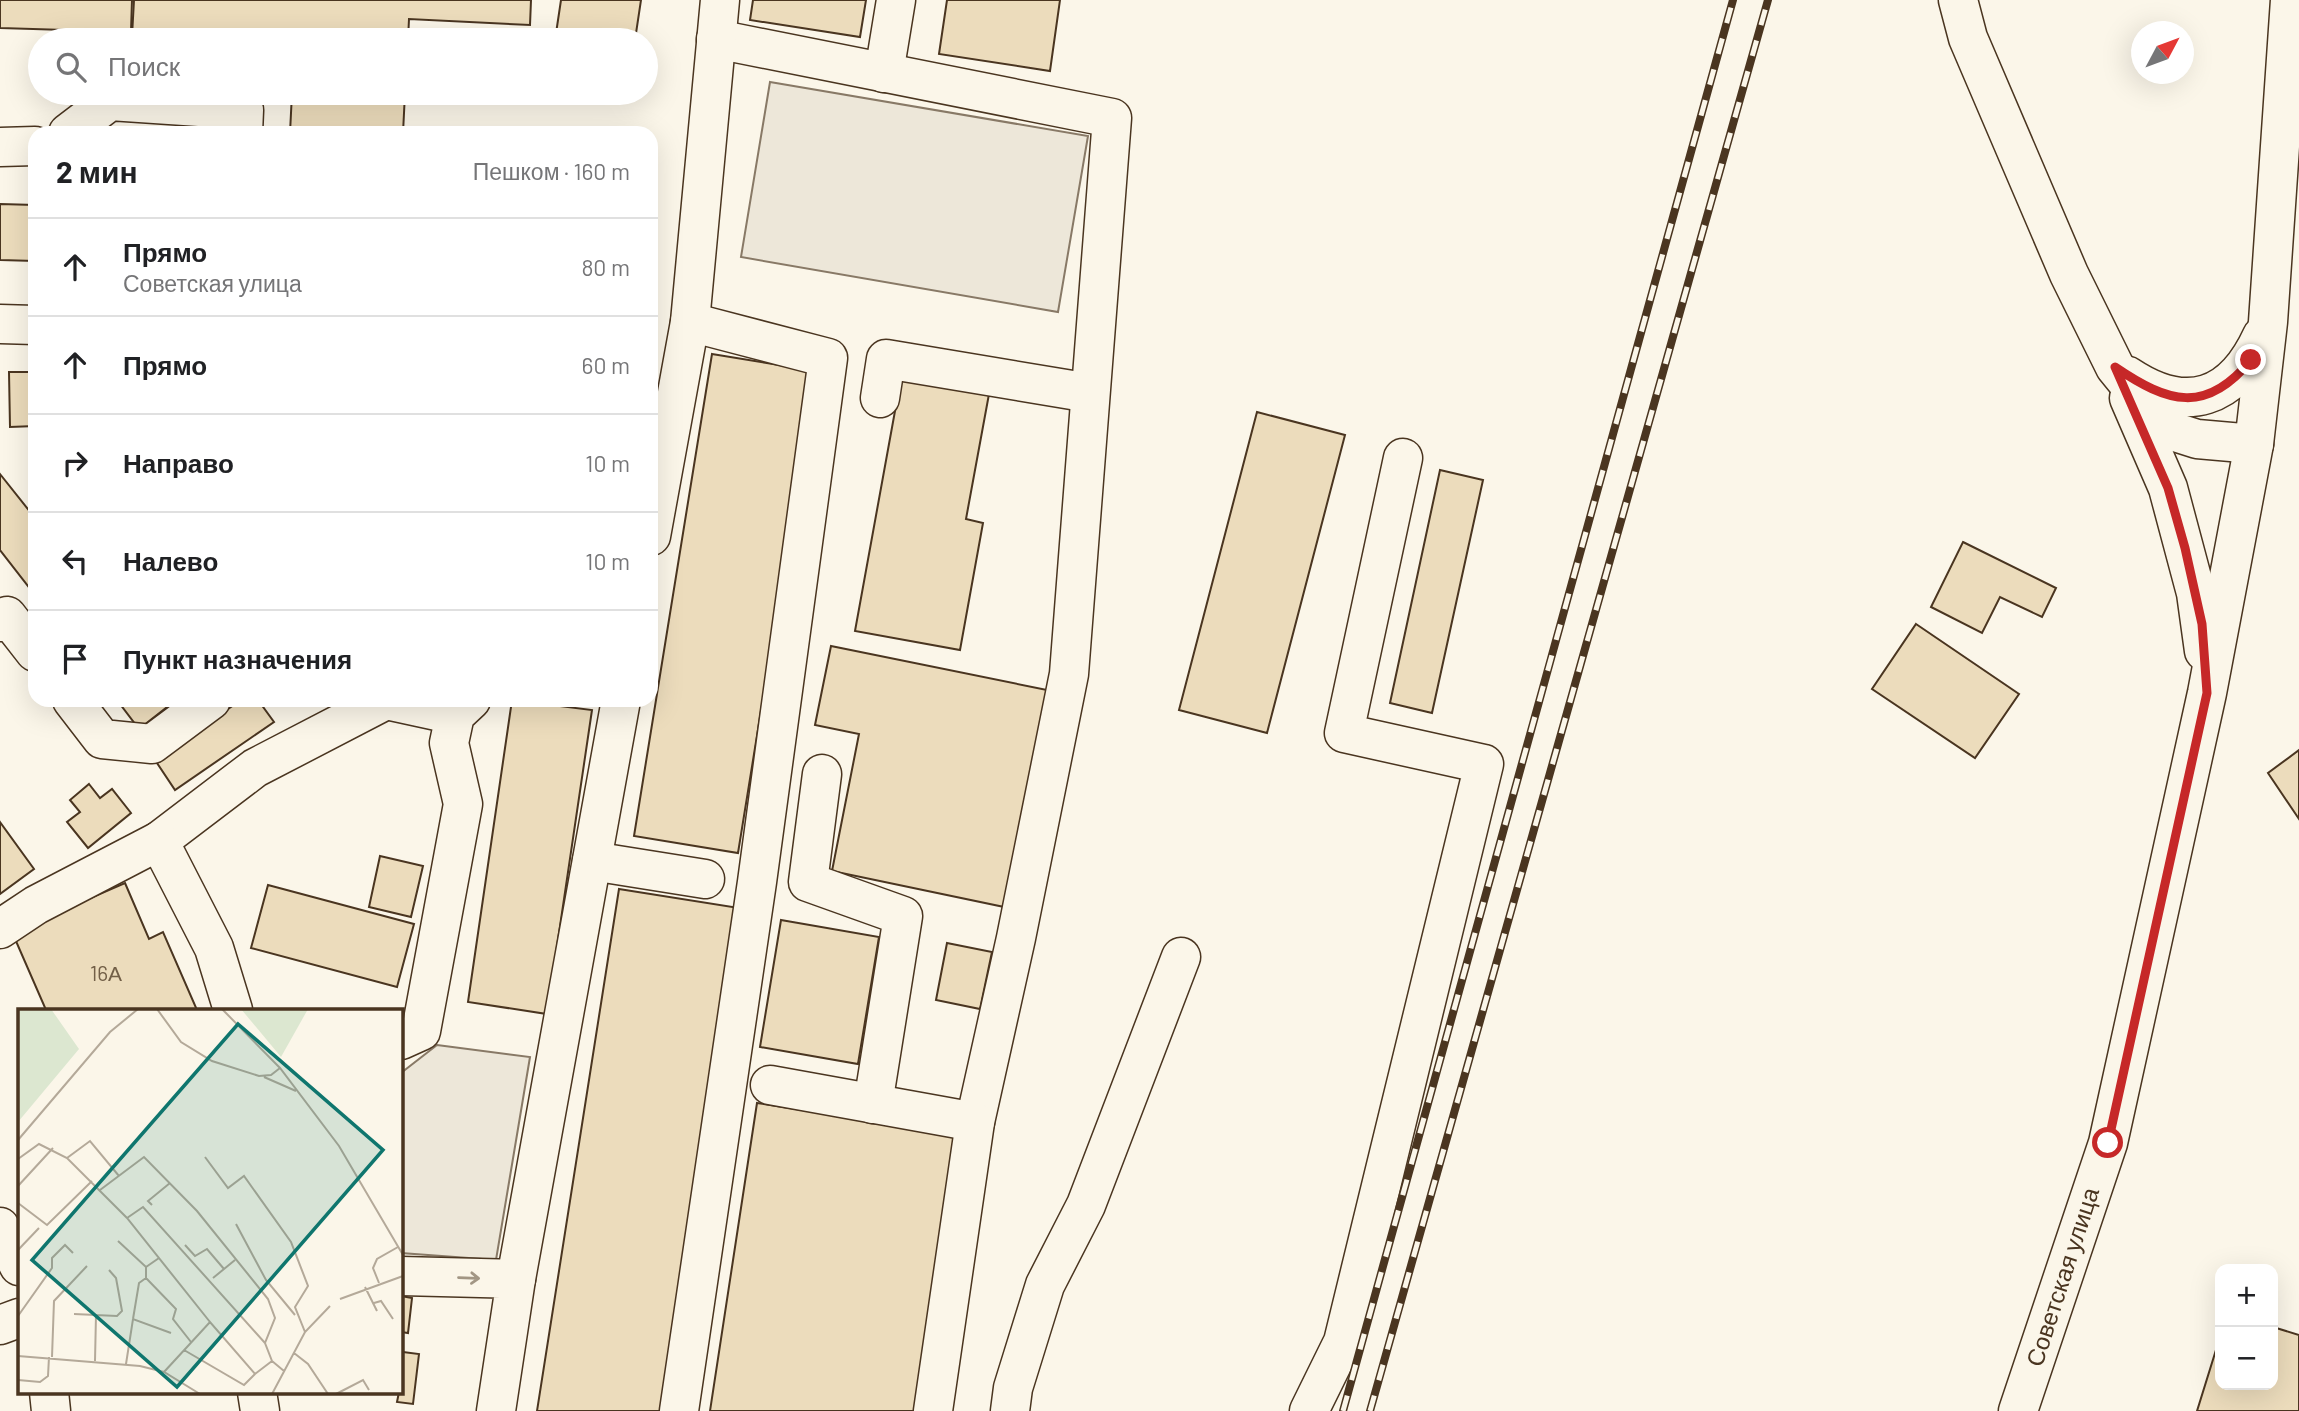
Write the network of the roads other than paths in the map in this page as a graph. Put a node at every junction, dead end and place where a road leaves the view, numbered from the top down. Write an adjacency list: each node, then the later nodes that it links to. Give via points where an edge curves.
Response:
1 (720, 0): 5 (street)
2 (896, 0): 6 (street)
3 (1958, 0): 17 (street, via 1973,51 2069,274)
4 (2290, 0): 14 (street, Советская улица)
5 (716, 40): 6 (street); 13 (street)
6 (884, 73): 18 (street, via 1112,118)
7 (105, 105): 9 (street)
8 (170, 105): 10 (street, via 244,110)
9 (77, 126)
10 (243, 126)
11 (28, 146): 12 (street)
12 (0, 147)
13 (690, 322): 22 (street); 49 (street, via 828,358)
14 (2268, 322): 17 (street, via 2251,360 2236,377 2199,397 2161,394); 20 (street, Советская улица)
15 (0, 324): 16 (street)
16 (28, 325)
17 (2115, 367): 20 (street, via 2175,432 2197,439); 25 (street, via 2179,524 2202,624)
18 (1090, 393): 19 (street, via 886,359); 41 (street, via 1069,674)
19 (880, 397)
20 (2254, 443): 25 (street, Советская улица)
21 (1404, 457): 52 (street, via 1344,733 1484,764 1343,1342)
22 (658, 498)
23 (2, 615): 24 (street)
24 (28, 644)
25 (2207, 693): 53 (street, Советская улица, via 2108,1143)
26 (77, 707): 27 (street, via 102,739 152,744)
27 (202, 707)
28 (373, 707): 32 (street, via 255,768)
29 (463, 707): 38 (street, via 449,743 463,804 421,1031)
30 (620, 707): 33 (street)
31 (821, 775): 40 (street, via 808,882 903,916)
32 (159, 841): 35 (street, via 36,905); 37 (street, via 214,948)
33 (592, 861): 34 (street); 45 (street)
34 (705, 879)
35 (0, 929)
36 (1181, 957): 51 (street, via 1086,1205 1045,1285)
37 (233, 1009)
38 (402, 1040)
39 (770, 1085): 40 (street)
40 (873, 1104): 41 (street)
41 (975, 1122): 50 (street)
42 (0, 1227): 43 (street)
43 (18, 1263)
44 (402, 1276): 45 (street, one-way to 45)
45 (516, 1279): 48 (street)
46 (18, 1318): 47 (street)
47 (0, 1325)
48 (496, 1411)
49 (679, 1411)
50 (933, 1411)
51 (1010, 1411)
52 (1309, 1411)
53 (2018, 1411)

